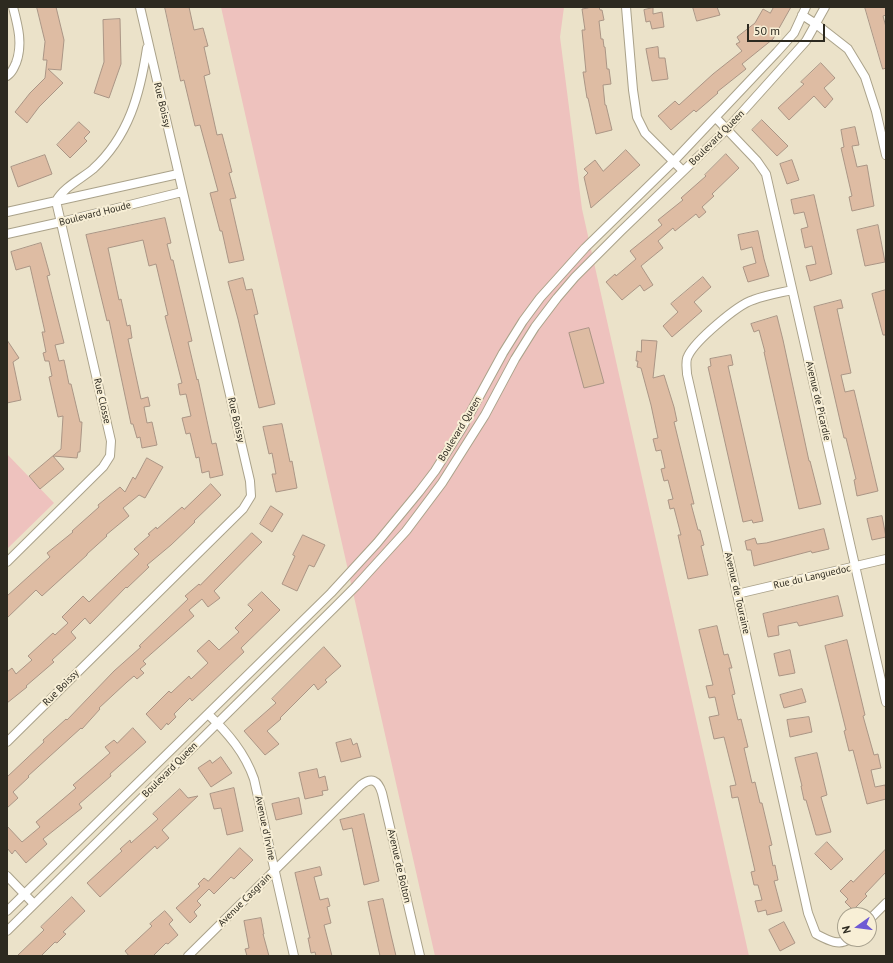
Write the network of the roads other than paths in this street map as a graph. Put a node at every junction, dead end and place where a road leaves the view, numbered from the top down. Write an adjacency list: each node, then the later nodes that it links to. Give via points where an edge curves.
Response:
1 (13, 7): 9 (street, via 19,34 19,54 12,73)
2 (140, 7): 8 (street, Rue Boissy)
3 (626, 7): 13 (street, via 637,117 645,133)
4 (806, 7): 6 (street, Boulevard Queen)
5 (825, 7): 7 (street, Boulevard Queen)
6 (802, 15): 7 (street); 10 (street, Boulevard Queen, via 794,33)
7 (816, 24): 11 (street, Boulevard Queen, via 806,41); 12 (street, via 848,49 865,77)
8 (148, 44): 15 (street, Rue Boissy); 17 (street, via 135,104 123,130 93,169 60,194)
9 (7, 76)
10 (716, 118): 11 (street, Avenue de Picardie); 13 (street, Boulevard Queen)
11 (728, 129): 14 (street, Boulevard Queen); 23 (street, Avenue de Picardie, via 766,174)
12 (886, 154)
13 (673, 162): 14 (street); 21 (street, Boulevard Queen)
14 (683, 172): 22 (street, Boulevard Queen)
15 (178, 174): 16 (street, Rue Boissy); 17 (street, Boulevard Houde)
16 (182, 192): 19 (street, Boulevard Houde); 33 (street, Rue Boissy, via 250,481 251,496 243,508)
17 (56, 201): 18 (street, Boulevard Houde); 19 (street, Rue Closse)
18 (7, 212)
19 (62, 222): 20 (street, Boulevard Houde); 25 (street, Rue Closse, via 111,441 110,456 103,467)
20 (7, 234)
21 (585, 248): 22 (street); 28 (street, Boulevard Queen, via 523,321 435,471 377,543)
22 (595, 257): 29 (street, Boulevard Queen, via 534,327 485,415 442,483 406,531)
23 (792, 290): 26 (street, Avenue de Picardie); 27 (street, Avenue de Touraine, via 743,304 716,325 687,357 687,374)
24 (886, 559): 26 (street, Rue du Languedoc)
25 (7, 562)
26 (855, 567): 27 (street, Rue du Languedoc); 30 (street, Avenue de Picardie)
27 (737, 594): 43 (street, Avenue de Touraine, via 808,913 816,934)
28 (323, 600): 29 (street); 31 (street, Boulevard Queen)
29 (333, 609): 32 (street, Boulevard Queen)
30 (886, 702)
31 (208, 714): 32 (street, Avenue d'Irvine); 37 (street, Boulevard Queen)
32 (217, 723): 35 (street, Avenue d'Irvine, via 240,749 249,765); 39 (street, Boulevard Queen)
33 (7, 742)
34 (372, 780): 35 (street, Avenue Casgrain, via 367,780 361,785); 46 (street, Avenue de Bolton, via 379,785 382,792)
35 (274, 871): 44 (street, Avenue Casgrain); 45 (street, Avenue d'Irvine)
36 (7, 876): 37 (street)
37 (24, 894): 39 (street); 40 (street, Boulevard Queen)
38 (886, 903): 41 (street)
39 (34, 904): 42 (street, Boulevard Queen)
40 (7, 911)
41 (877, 912)
42 (7, 931)
43 (837, 942)
44 (188, 956)
45 (294, 956)
46 (420, 956)

